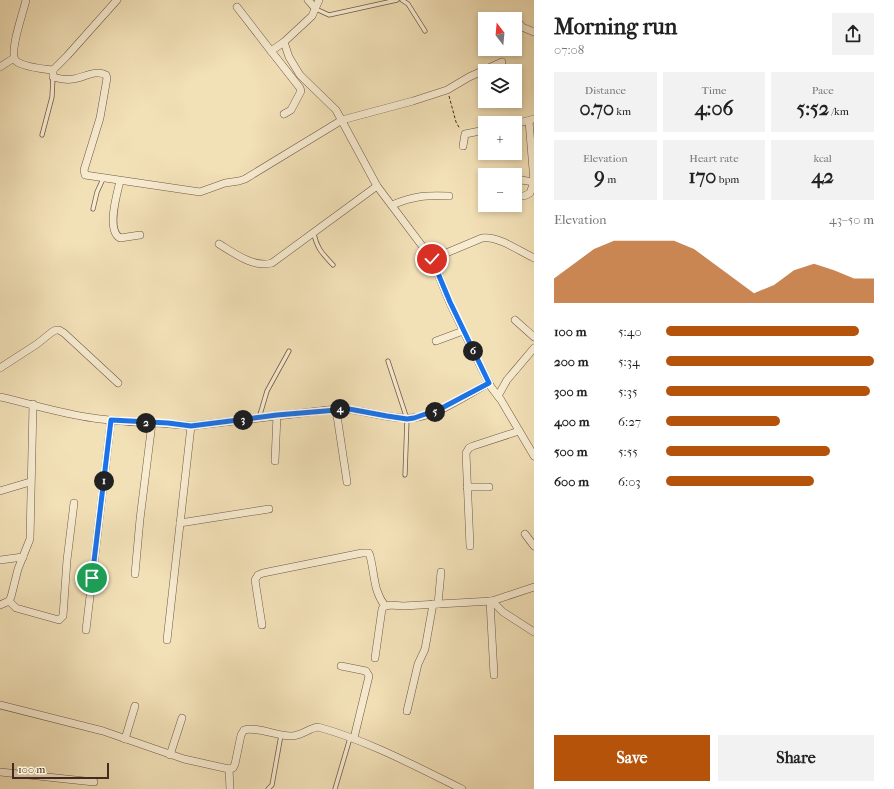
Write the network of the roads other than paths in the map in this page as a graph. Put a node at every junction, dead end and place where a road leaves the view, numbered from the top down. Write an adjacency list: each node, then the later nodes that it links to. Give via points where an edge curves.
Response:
1 (26, 0): 14 (street, via 14,47)
2 (117, 0): 17 (street)
3 (308, 0): 8 (street)
4 (319, 0): 8 (street)
5 (397, 0): 8 (lane, via 330,15)
6 (402, 0): 10 (lane, via 408,4)
7 (237, 7): 13 (street)
8 (315, 8): 12 (street, via 312,16)
9 (522, 27): 11 (street)
10 (425, 31)
11 (534, 32)
12 (284, 42): 13 (street); 19 (street, via 289,57 300,75 336,110)
13 (271, 51): 18 (street, via 300,88 291,110)
14 (14, 58): 16 (street); 17 (street, via 16,61)
15 (502, 62): 19 (street, via 447,90)
16 (0, 67)
17 (53, 74): 22 (lane, via 52,102); 24 (street, via 74,79 100,73 106,75 100,118 84,172 87,176)
18 (284, 114)
19 (342, 120): 26 (street, via 245,179 221,184 205,191 195,192); 28 (street)
20 (531, 120): 27 (street)
21 (478, 131): 23 (street, via 465,134)
22 (42, 135)
23 (463, 146)
24 (103, 179): 26 (street); 32 (lane)
25 (522, 180): 27 (street)
26 (120, 181): 34 (street, via 113,216 116,234 120,238)
27 (534, 182): 30 (street, via 530,193)
28 (377, 186): 31 (street); 33 (street)
29 (449, 196): 31 (street, via 415,197)
30 (522, 196)
31 (392, 205): 37 (street)
32 (93, 209)
33 (313, 232): 35 (street, via 272,263 266,264 244,258); 38 (lane, via 319,250)
34 (140, 235)
35 (219, 244)
36 (534, 258): 37 (street, via 489,237)
37 (432, 259): 40 (street)
38 (333, 265)
39 (515, 320): 41 (street)
40 (463, 332): 42 (street); 48 (street)
41 (534, 338)
42 (436, 341)
43 (534, 348): 49 (street, via 507,380)
44 (289, 351): 54 (lane, via 267,391)
45 (388, 361): 55 (lane)
46 (0, 368): 47 (street, via 52,332 59,330)
47 (118, 383)
48 (489, 383): 49 (street); 55 (street, via 431,413)
49 (498, 396): 59 (street)
50 (0, 397): 51 (street)
51 (33, 404): 56 (street, via 81,416); 63 (street)
52 (336, 409): 53 (street); 55 (street); 64 (street)
53 (277, 415): 54 (street); 61 (street)
54 (259, 418): 58 (street)
55 (407, 419): 62 (lane)
56 (111, 420): 57 (street); 85 (street)
57 (152, 423): 58 (street); 77 (street)
58 (191, 426): 70 (street)
59 (519, 431): 60 (street); 65 (street, via 469,448 466,453)
60 (534, 456)
61 (275, 461)
62 (405, 475)
63 (30, 482): 67 (street); 74 (street, via 30,539)
64 (346, 482)
65 (466, 487): 66 (street); 72 (street)
66 (489, 487)
67 (0, 491)
68 (74, 503): 79 (street, via 63,616 59,620 33,614 16,608)
69 (269, 509): 70 (street)
70 (180, 523): 87 (street)
71 (525, 534): 73 (street)
72 (470, 546)
73 (534, 546)
74 (23, 557): 75 (street); 79 (street)
75 (0, 560)
76 (441, 572): 81 (street)
77 (135, 574)
78 (534, 587): 80 (street)
79 (9, 601): 82 (street)
80 (491, 601): 81 (street); 86 (street, via 502,612); 90 (street)
81 (435, 604): 83 (street); 93 (street)
82 (0, 606)
83 (385, 606): 84 (street, via 379,598 369,553 362,553 258,575 255,580); 88 (street, via 382,609)
84 (262, 625)
85 (86, 630)
86 (534, 632)
87 (167, 640)
88 (375, 658)
89 (341, 666): 96 (street, via 366,671 369,676)
90 (494, 675)
91 (0, 705): 97 (street)
92 (135, 706): 97 (street)
93 (407, 711)
94 (182, 718): 98 (street)
95 (280, 735): 96 (street, via 300,735 318,727); 99 (street, via 244,730 235,764); 103 (lane, via 272,785)
96 (352, 737): 104 (lane); 105 (street)
97 (125, 739): 98 (street)
98 (170, 755): 99 (street)
99 (229, 770): 102 (street)
100 (0, 772): 101 (street)
101 (94, 782)
102 (230, 789)
103 (268, 789)
104 (335, 789)
105 (462, 789)

